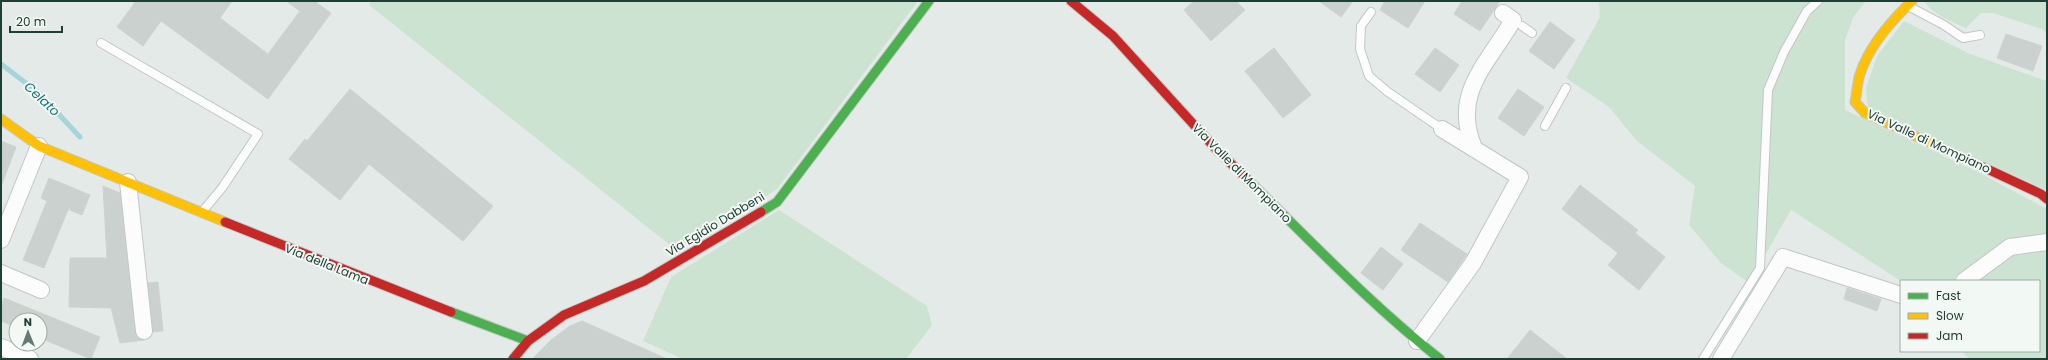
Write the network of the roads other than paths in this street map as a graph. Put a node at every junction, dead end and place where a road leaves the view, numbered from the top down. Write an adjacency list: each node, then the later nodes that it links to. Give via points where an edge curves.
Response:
1 (929, 1): 25 (street, Via Egidio Dabbeni, via 777,202 644,280 564,315)
2 (1071, 1): 26 (street, Via Valle di Mompiano, via 1113,36 1216,149 1346,276)
3 (1818, 1): 31 (lane, via 1807,11 1799,24 1768,90 1760,268)
4 (1909, 3): 7 (lane, via 1963,38); 16 (street, Via Valle di Mompiano, via 1887,28 1860,73 1855,102 1865,114 1997,173)
5 (1371, 12): 12 (lane, via 1361,26 1360,48 1368,76)
6 (1514, 20): 14 (street, via 1479,72 1465,111)
7 (1980, 35)
8 (101, 43): 17 (lane, via 258,134 222,188)
9 (1566, 88): 11 (lane)
10 (1, 119): 13 (street, Via della Lama)
11 (1545, 126)
12 (1442, 129): 14 (street)
13 (39, 146): 15 (street, Via della Lama); 18 (street)
14 (1474, 148): 26 (street, via 1497,165 1520,177 1473,263)
15 (128, 182): 17 (street, Via della Lama); 24 (street)
16 (2047, 199)
17 (201, 212): 25 (street, Via della Lama, via 401,294)
18 (1, 240)
19 (2047, 242): 21 (street, via 2010,247)
20 (1, 273): 22 (street)
21 (1965, 280)
22 (41, 290)
23 (1900, 295): 32 (street, via 1783,257)
24 (144, 331)
25 (528, 341): 29 (street, Via Egidio Dabbeni)
26 (1417, 341): 30 (street, Via Valle di Mompiano)
27 (1, 347): 28 (street)
28 (30, 359)
29 (513, 359)
30 (1440, 359)
31 (1703, 359)
32 (1720, 359)

